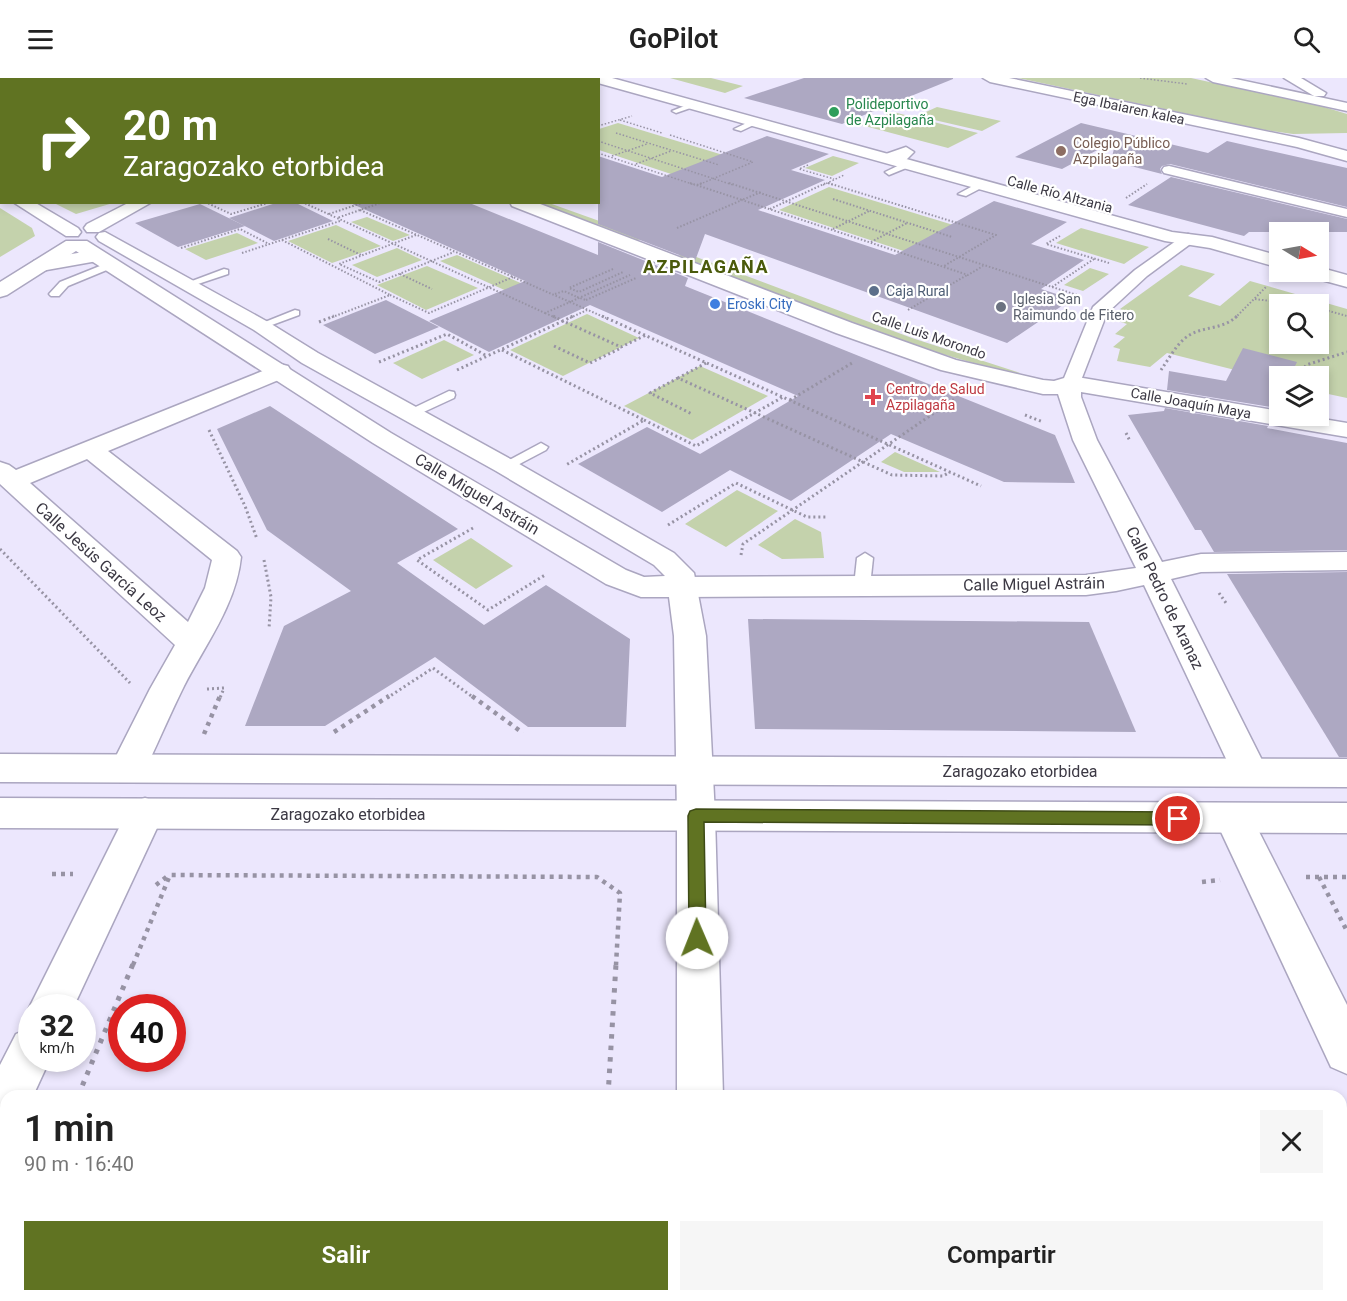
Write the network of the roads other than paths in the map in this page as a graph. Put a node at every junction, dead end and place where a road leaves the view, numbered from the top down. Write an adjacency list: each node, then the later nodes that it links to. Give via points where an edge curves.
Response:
1 (634, 78): 14 (street, Calle Río Altzania)
2 (990, 78): 13 (street, Ega Ibaiaren kalea, via 1233,131)
3 (1213, 78): 9 (street)
4 (1239, 78): 6 (street)
5 (600, 79): 8 (street, Calle Río Altzania)
6 (1292, 82): 7 (street, via 1319,93)
7 (1347, 98)
8 (695, 105): 10 (lane); 11 (street, Calle Río Altzania)
9 (1347, 107)
10 (676, 111)
11 (756, 122): 12 (lane); 14 (street, Calle Río Altzania)
12 (738, 129)
13 (1346, 149)
14 (883, 158): 15 (street, Calle Río Altzania)
15 (907, 158): 17 (street, Calle Río Altzania); 26 (street, Calle Río Altzania, via 1182,229)
16 (1170, 170): 23 (street)
17 (982, 184): 18 (lane, Calle Río Altzania); 24 (street, Calle Río Altzania)
18 (963, 194)
19 (24, 204): 27 (street)
20 (141, 204): 27 (street)
21 (523, 204): 25 (street, Calle Luis Morondo, via 636,248)
22 (571, 204): 25 (street, Calle Luis Morondo)
23 (1347, 213)
24 (1188, 239): 26 (street, Calle Río Altzania); 40 (street, Calle Pedro de Aranaz, via 1141,273 1099,311)
25 (666, 241): 40 (street, Calle Luis Morondo, via 844,328 949,365 1043,387)
26 (1212, 243): 28 (street, Calle Río Altzania)
27 (90, 244): 32 (street); 33 (street, via 41,265); 34 (lane); 39 (street, Calle Miguel Astráin)
28 (1269, 259)
29 (224, 272): 32 (lane)
30 (1329, 276): 31 (street)
31 (1347, 281)
32 (189, 284): 36 (street)
33 (0, 291)
34 (55, 294)
35 (295, 313): 36 (lane)
36 (261, 326): 38 (street)
37 (965, 349): 40 (street, Calle Luis Morondo, via 1053,371)
38 (310, 358): 39 (street, via 314,362 305,370); 43 (street)
39 (280, 371): 47 (street, Calle Jesús García Leoz); 52 (street, Calle Miguel Astráin, via 382,438 616,577 641,587)
40 (1071, 383): 41 (street, Calle Joaquín Maya); 44 (street, Calle Pedro de Aranaz, via 1070,397)
41 (1136, 393): 44 (street); 45 (street, Calle Joaquín Maya)
42 (449, 394): 43 (lane)
43 (410, 413): 48 (street)
44 (1095, 416): 51 (street, Calle Pedro de Aranaz)
45 (1347, 430)
46 (541, 447): 48 (lane)
47 (90, 449): 49 (street, Calle Jesús García Leoz); 53 (street, via 226,556 227,572)
48 (505, 466): 52 (street, via 664,559 679,573)
49 (6, 476): 53 (street, Calle Jesús García Leoz)
50 (1347, 561): 51 (street, Calle Miguel Astráin, via 1200,563)
51 (1153, 573): 52 (street, Calle Miguel Astráin, via 1086,585 864,572); 57 (street, Calle Pedro de Aranaz)
52 (683, 587): 56 (street, via 690,636)
53 (191, 642): 55 (street)
54 (0, 768): 55 (street, Zaragozako etorbidea)
55 (128, 768): 56 (street, Zaragozako etorbidea)
56 (694, 770): 57 (street, Zaragozako etorbidea); 61 (street)
57 (1250, 772): 58 (street, Zaragozako etorbidea)
58 (1347, 773)
59 (0, 813): 60 (street, Zaragozako etorbidea)
60 (145, 813): 61 (street, Zaragozako etorbidea); 64 (street)
61 (696, 816): 63 (street, Zaragozako etorbidea); 68 (street)
62 (1347, 818): 63 (street, Zaragozako etorbidea)
63 (1234, 819): 65 (street)
64 (58, 994)
65 (1347, 1052)
66 (20, 1072): 67 (street)
67 (12, 1090)
68 (700, 1090)

